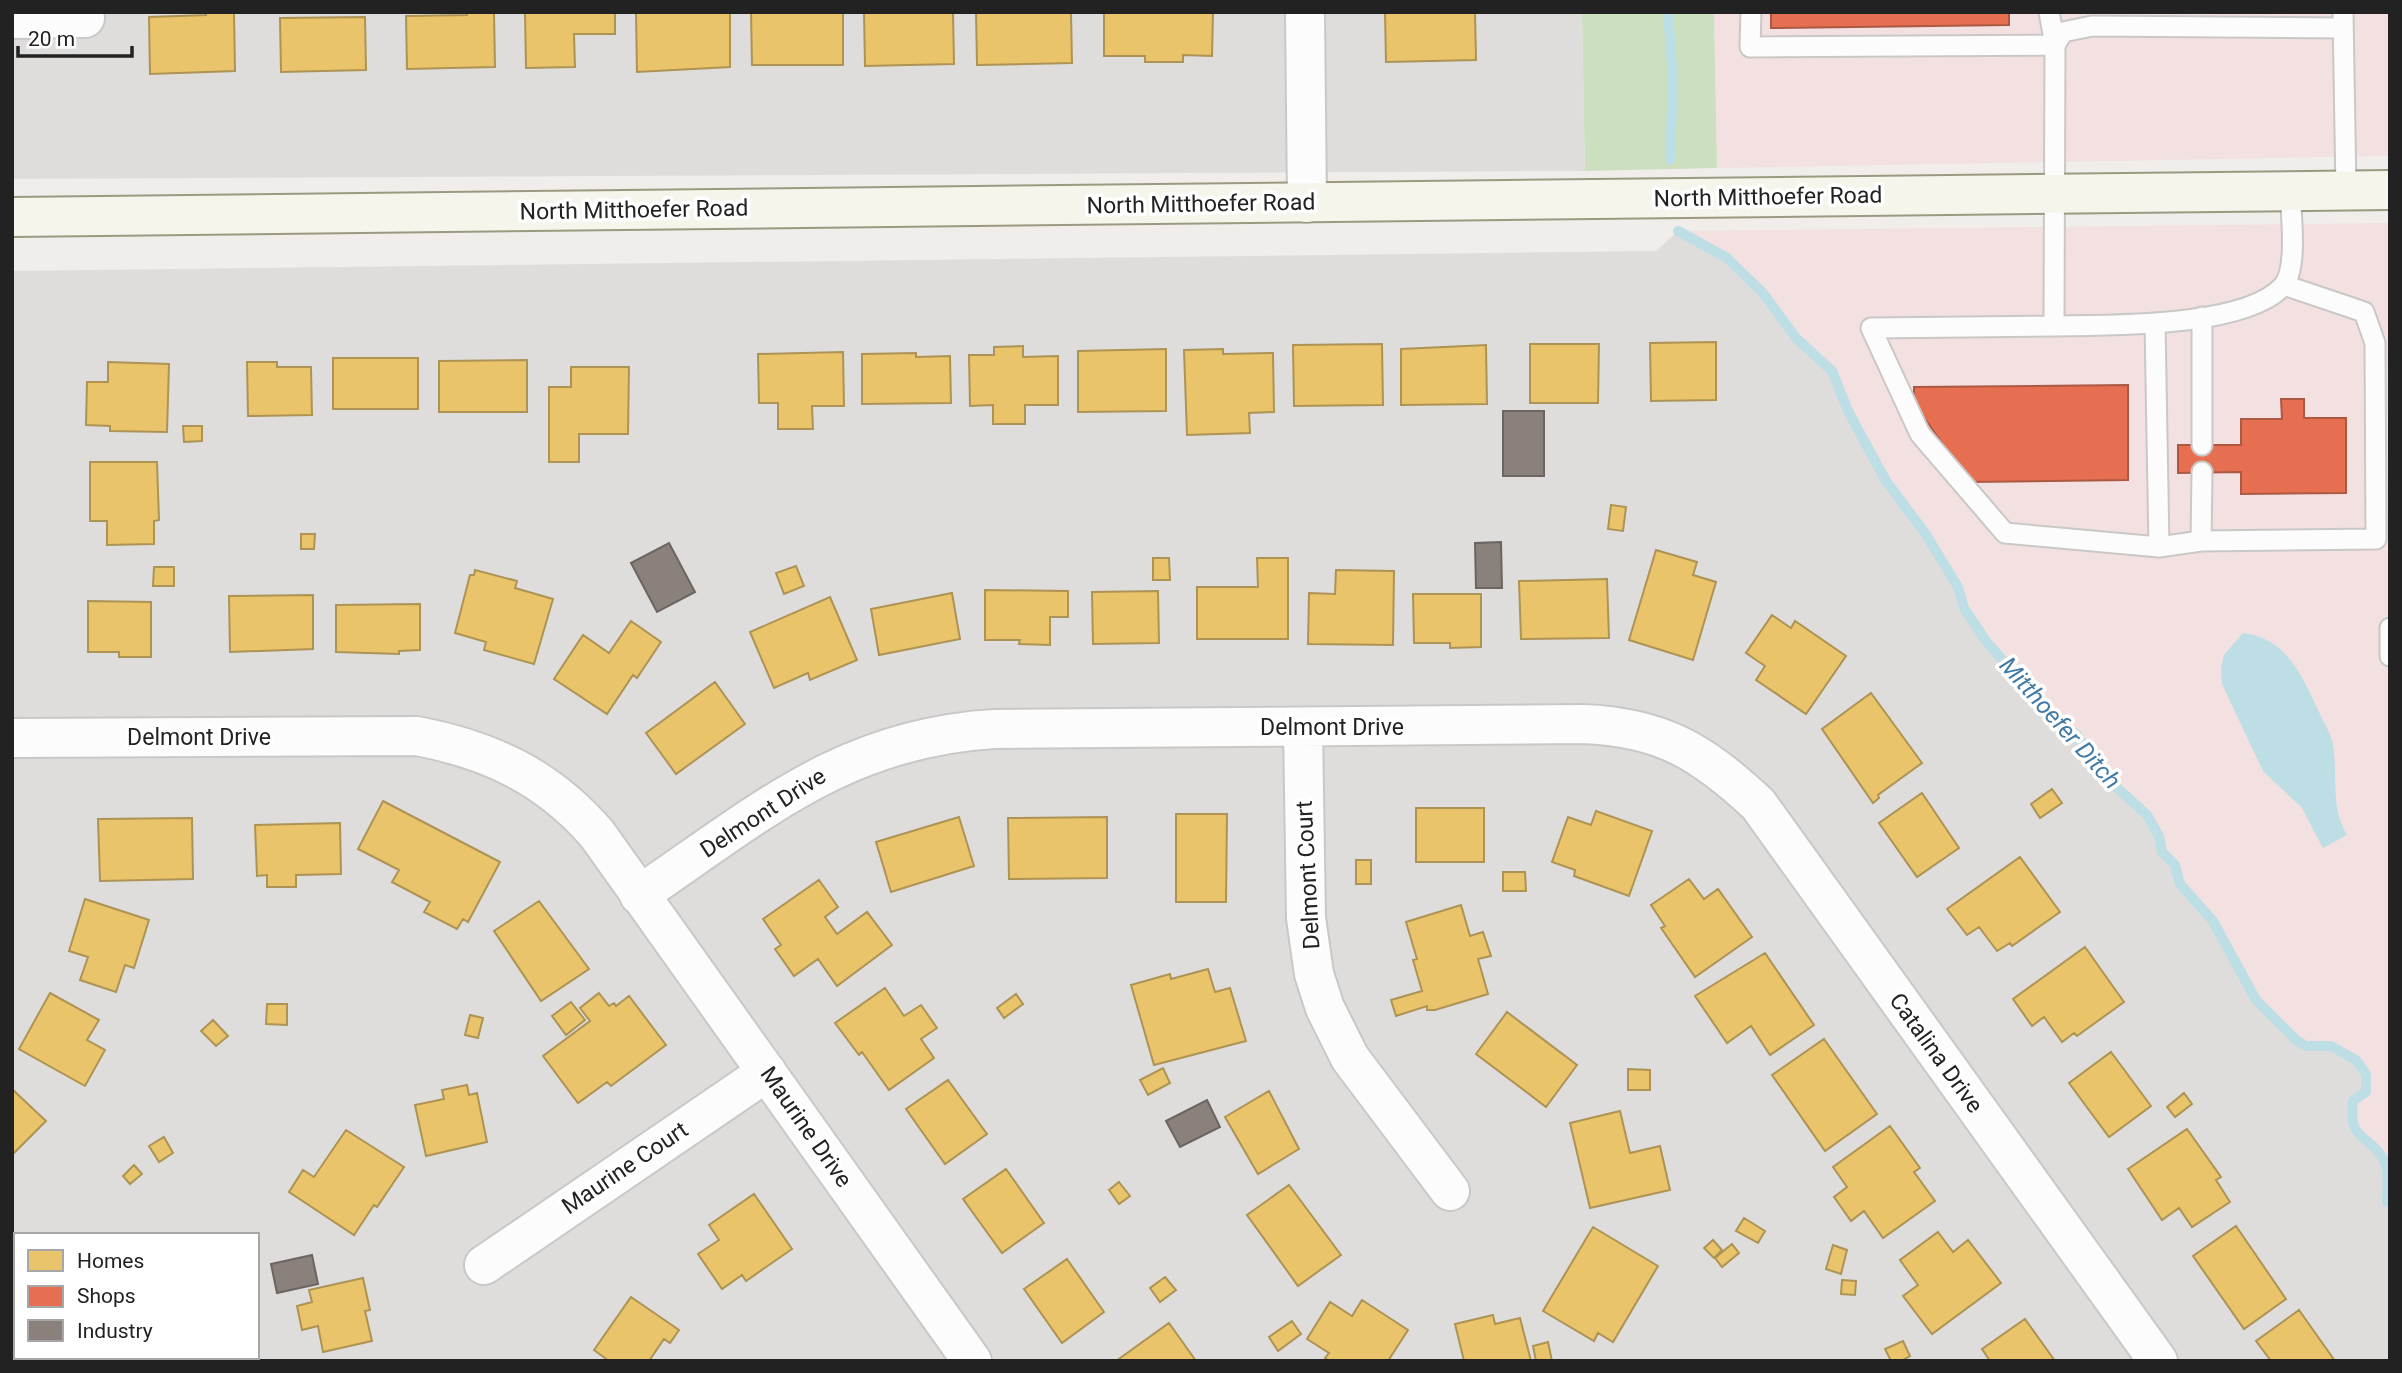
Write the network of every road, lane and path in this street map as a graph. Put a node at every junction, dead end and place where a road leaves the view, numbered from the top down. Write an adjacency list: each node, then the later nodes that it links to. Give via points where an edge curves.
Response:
1 (1305, 12): 12 (street)
2 (1751, 12): 7 (lane, via 1750,47)
3 (2049, 12): 7 (lane)
4 (85, 18): 5 (street)
5 (12, 19)
6 (2343, 20): 7 (lane, via 2092,26 2063,32); 10 (lane)
7 (2055, 45): 11 (lane)
8 (2390, 190): 10 (main road, North Mitthoefer Road)
9 (2290, 191): 10 (main road, North Mitthoefer Road); 11 (main road, North Mitthoefer Road); 14 (lane, via 2292,259)
10 (2346, 191)
11 (2055, 194): 12 (main road, North Mitthoefer Road); 17 (lane)
12 (1307, 203): 13 (main road, North Mitthoefer Road)
13 (12, 217)
14 (2284, 285): 15 (lane, via 2261,301); 20 (lane, via 2364,312 2375,343 2376,539)
15 (2202, 317): 16 (lane); 18 (lane)
16 (2155, 323): 17 (lane); 21 (lane)
17 (2054, 326): 21 (lane, via 1871,328 1920,434 2004,533)
18 (2202, 444)
19 (2202, 472): 20 (lane)
20 (2201, 541): 21 (lane)
21 (2159, 547)
22 (2390, 628): 23 (lane)
23 (2390, 656)
24 (1303, 727): 26 (street, Delmont Drive, via 1597,724 1651,734); 27 (street, Delmont Drive, via 994,729 943,733 900,743 849,760 810,780); 29 (street, Delmont Court, via 1306,918 1314,974 1350,1058)
25 (12, 738): 27 (street, Delmont Drive, via 383,735 459,745 518,768 575,808)
26 (1702, 756): 32 (street, Catalina Drive, via 1758,804)
27 (639, 895): 28 (street, Maurine Drive)
28 (767, 1072): 30 (street, Maurine Court); 31 (street, Maurine Drive)
29 (1450, 1191)
30 (484, 1265)
31 (972, 1361)
32 (2158, 1361)

